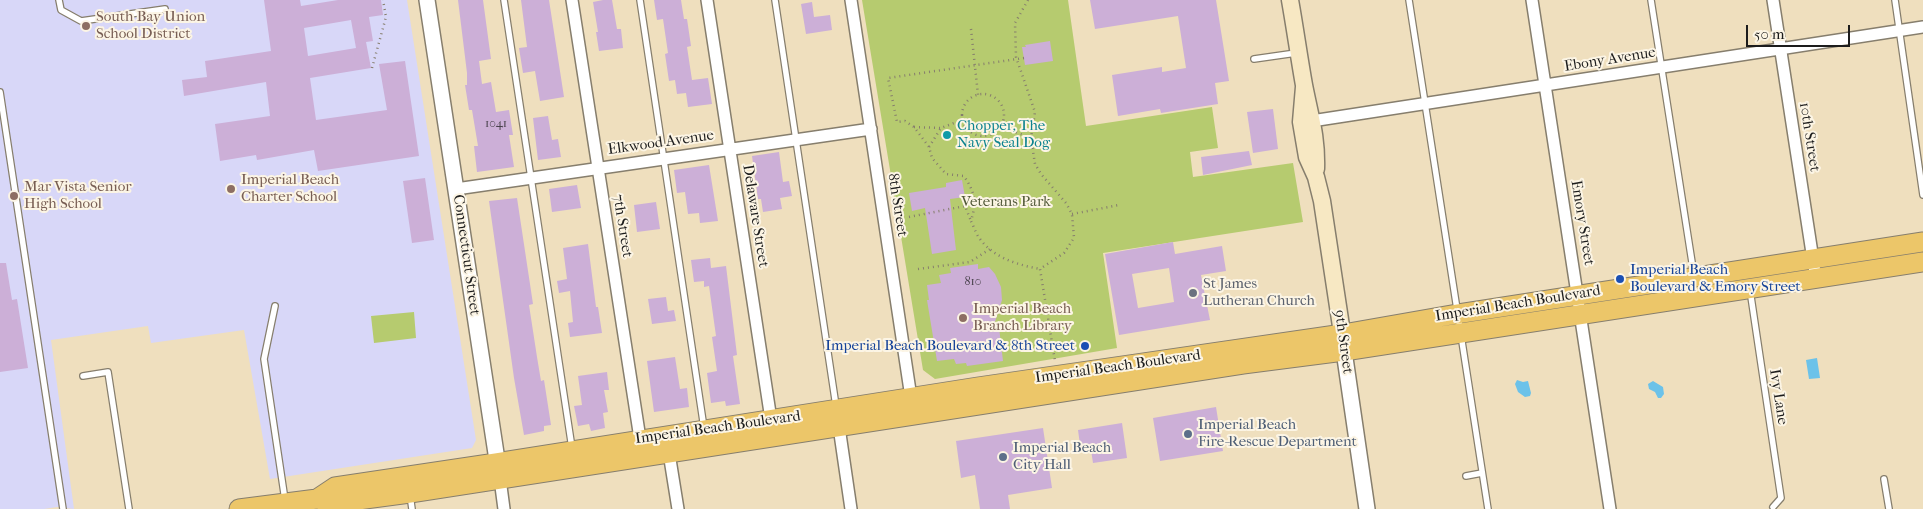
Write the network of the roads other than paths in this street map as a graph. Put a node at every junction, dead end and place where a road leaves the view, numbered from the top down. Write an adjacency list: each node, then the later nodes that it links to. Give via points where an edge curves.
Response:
1 (59, 0): 15 (lane, via 61,10 81,21)
2 (427, 0): 32 (street, Connecticut Street)
3 (504, 0): 31 (lane)
4 (572, 0): 30 (street, 7th Street)
5 (640, 0): 29 (lane)
6 (707, 0): 28 (street, Delaware Street)
7 (775, 0): 27 (lane)
8 (851, 0): 26 (street, 8th Street)
9 (1290, 0): 19 (main road, 9th Street)
10 (1408, 0): 24 (lane)
11 (1532, 0): 22 (street, Emory Street)
12 (1652, 0): 21 (lane)
13 (1773, 0): 18 (street, 10th Street)
14 (1894, 0): 17 (lane)
15 (165, 9)
16 (1923, 27): 17 (street, Ebony Avenue)
17 (1899, 30): 18 (street, Ebony Avenue); 33 (lane)
18 (1780, 49): 21 (street, Ebony Avenue); 35 (street, 10th Street)
19 (1298, 52): 20 (lane); 25 (main road, 9th Street)
20 (1254, 59)
21 (1662, 67): 22 (street, Ebony Avenue); 37 (lane)
22 (1545, 86): 24 (street, Ebony Avenue); 40 (street, Emory Street)
23 (0, 92): 62 (lane)
24 (1425, 104): 25 (street, Ebony Avenue); 42 (lane)
25 (1307, 122): 45 (main road, 9th Street, via 1307,157 1316,176 1323,208)
26 (871, 129): 27 (street, Elkwood Avenue); 47 (street, 8th Street)
27 (796, 139): 28 (street, Elkwood Avenue); 48 (lane)
28 (729, 148): 29 (street, Elkwood Avenue); 49 (street, Delaware Street)
29 (665, 158): 30 (street, Elkwood Avenue); 50 (lane)
30 (597, 168): 31 (street, Elkwood Avenue); 51 (street, 7th Street)
31 (531, 178): 32 (street, Elkwood Avenue); 52 (lane)
32 (456, 189): 54 (street, Connecticut Street)
33 (1923, 195)
34 (1923, 242): 35 (main road, Imperial Beach Boulevard)
35 (1813, 259): 37 (main road, Imperial Beach Boulevard); 38 (street, 10th Street)
36 (1923, 262): 38 (main road, Imperial Beach Boulevard)
37 (1694, 277): 40 (main road, Imperial Beach Boulevard)
38 (1816, 279): 39 (main road, Imperial Beach Boulevard)
39 (1750, 288): 43 (main road, Imperial Beach Boulevard); 61 (lane, Ivy Lane, via 1781,498)
40 (1578, 295): 42 (main road, Imperial Beach Boulevard); 43 (street, Emory Street)
41 (275, 306): 59 (lane, via 264,359)
42 (1457, 314): 44 (lane); 45 (main road, Imperial Beach Boulevard)
43 (1581, 314): 44 (main road, Imperial Beach Boulevard); 70 (street, Emory Street)
44 (1460, 333): 45 (main road, Imperial Beach Boulevard); 55 (lane)
45 (1344, 342): 47 (main road, Imperial Beach Boulevard, via 1243,364); 68 (street, 9th Street)
46 (83, 376): 63 (lane, via 108,372)
47 (913, 407): 48 (main road, Imperial Beach Boulevard)
48 (838, 418): 49 (main road, Imperial Beach Boulevard); 67 (street)
49 (772, 428): 50 (main road, Imperial Beach Boulevard); 53 (main road, Imperial Beach Boulevard)
50 (705, 430): 51 (main road, Imperial Beach Boulevard)
51 (641, 448): 52 (main road, Imperial Beach Boulevard); 53 (main road, Imperial Beach Boulevard); 54 (main road, Imperial Beach Boulevard)
52 (573, 451): 54 (main road, Imperial Beach Boulevard)
53 (669, 453): 66 (street)
54 (498, 471): 58 (main road, Imperial Beach Boulevard); 60 (main road, Imperial Beach Boulevard, via 335,487); 65 (street, Connecticut Street)
55 (1482, 473): 56 (lane); 69 (lane)
56 (1466, 476)
57 (1884, 479): 71 (lane)
58 (411, 501): 60 (main road, Imperial Beach Boulevard)
59 (285, 502): 60 (main road, Imperial Beach Boulevard); 64 (main road, Imperial Beach Boulevard)
60 (317, 504)
61 (1773, 507)
62 (63, 509)
63 (129, 509)
64 (239, 509)
65 (504, 509)
66 (678, 509)
67 (851, 509)
68 (1367, 509)
69 (1488, 509)
70 (1610, 509)
71 (1889, 509)

